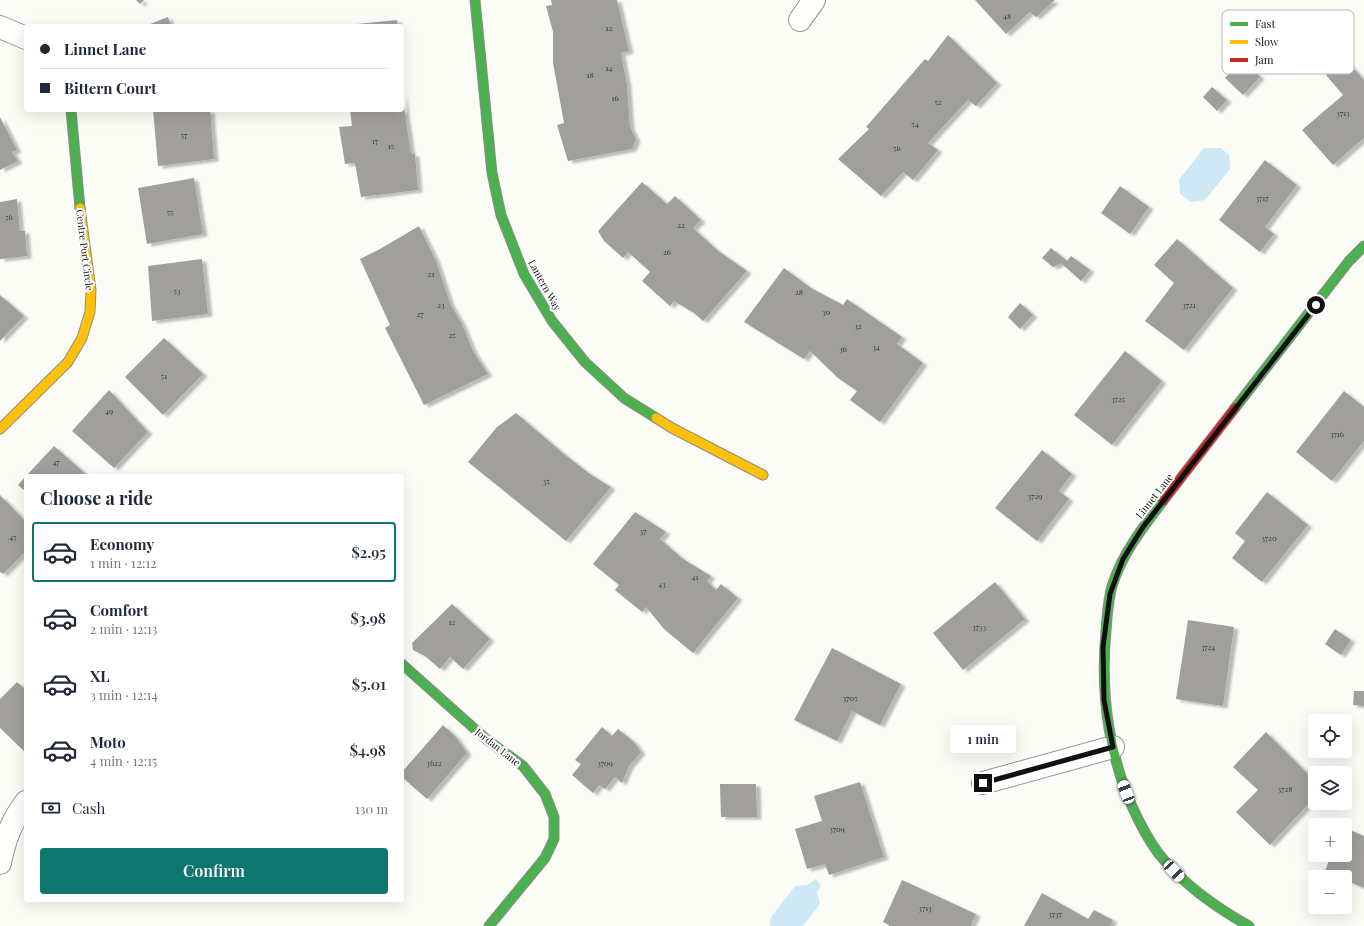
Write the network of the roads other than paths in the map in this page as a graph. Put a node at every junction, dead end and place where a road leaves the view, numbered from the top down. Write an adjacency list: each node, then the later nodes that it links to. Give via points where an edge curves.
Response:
1 (475, 0): 9 (street, Lantern Way, via 492,173 501,215 524,274 552,321 585,362 624,398 672,428)
2 (814, 0): 3 (street)
3 (800, 20)
4 (0, 27): 5 (street)
5 (24, 37)
6 (71, 112): 8 (street, Centre Port Circle, via 81,220 91,290 90,312 82,338 68,362)
7 (1364, 246): 11 (street, Linnet Lane, via 1143,527 1123,559 1110,594 1103,647 1104,700)
8 (0, 429)
9 (762, 475)
10 (404, 666): 15 (street, Jordan Lane, via 486,739 523,766 545,794 554,817 554,838 545,858)
11 (1113, 747): 12 (street); 16 (street, Linnet Lane, via 1134,813 1161,856 1194,891 1223,913)
12 (983, 783)
13 (24, 805): 14 (street, via 17,814 3,846)
14 (0, 863)
15 (489, 926)
16 (1249, 926)

